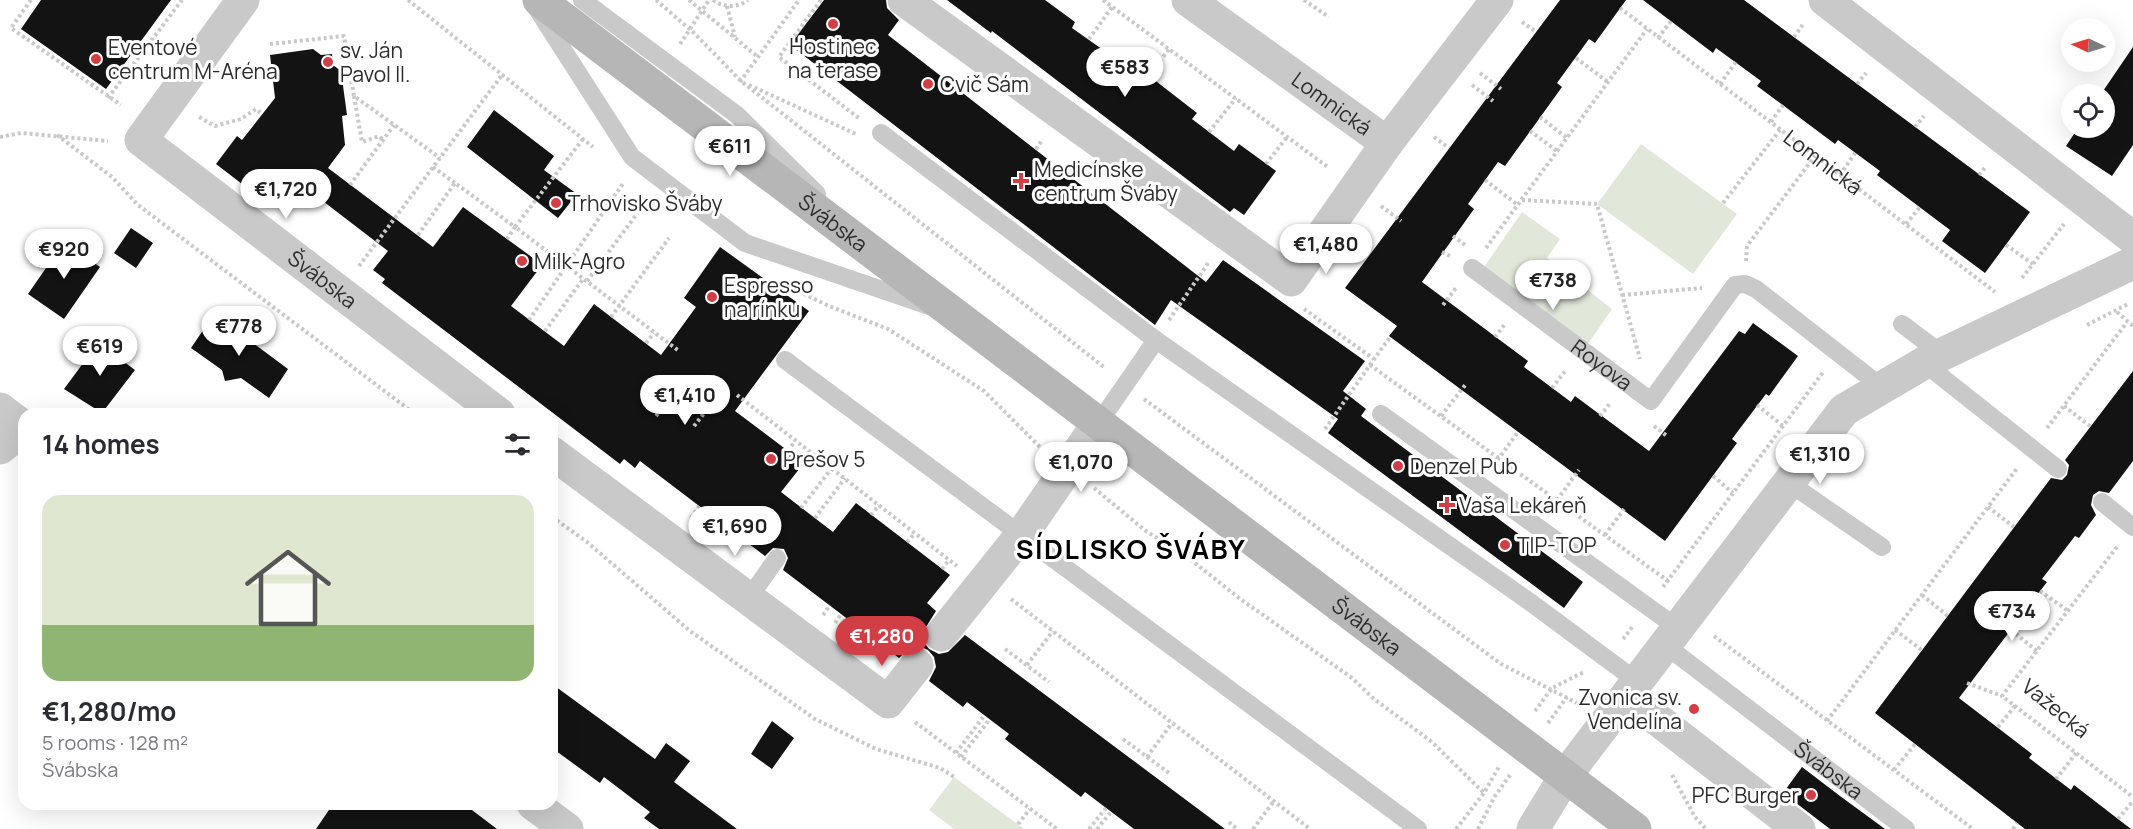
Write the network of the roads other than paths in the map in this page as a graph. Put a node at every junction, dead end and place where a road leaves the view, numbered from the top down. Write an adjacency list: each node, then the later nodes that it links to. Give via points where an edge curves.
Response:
1 (243, 0): 21 (street, Švábska, via 141,140)
2 (531, 0): 15 (lane, via 632,157 745,243)
3 (539, 0): 14 (street, Švábska)
4 (582, 0): 14 (lane, via 737,115)
5 (904, 0): 10 (street, via 1291,280)
6 (1188, 0): 10 (street, Lomnická)
7 (1497, 0): 10 (street, Lomnická)
8 (1825, 0): 11 (street)
9 (870, 129): 17 (lane)
10 (1387, 143)
11 (2133, 238)
12 (2133, 263): 18 (street, via 2016,307)
13 (1472, 268): 20 (lane, Royova, via 1651,401 1735,285 1745,284)
14 (895, 271): 15 (street, Švábska)
15 (951, 314): 25 (street, Švábska)
16 (1902, 324): 18 (lane)
17 (1155, 340): 25 (lane); 40 (lane, via 1609,659)
18 (1934, 359): 20 (street); 29 (lane)
19 (785, 360): 33 (lane)
20 (1883, 388): 30 (street, via 1845,410)
21 (491, 408)
22 (0, 409): 24 (street)
23 (1381, 414): 38 (lane, Švábska, via 1648,606)
24 (18, 423)
25 (1098, 424): 33 (street); 41 (street, Švábska)
26 (18, 433): 27 (street)
27 (0, 448)
28 (558, 457): 36 (street)
29 (2058, 468)
30 (1789, 483): 34 (lane); 38 (street)
31 (2102, 502): 32 (lane)
32 (2133, 526)
33 (1022, 534): 37 (street); 44 (lane)
34 (1882, 547)
35 (777, 558): 36 (lane)
36 (749, 598): 39 (street, via 888,702)
37 (941, 635)
38 (1685, 643): 40 (street); 48 (lane, Švábska)
39 (917, 665)
40 (1633, 689): 41 (street); 47 (street)
41 (1566, 776): 45 (street); 46 (street, Švábska)
42 (541, 810): 43 (street)
43 (567, 829)
44 (1418, 829)
45 (1533, 829)
46 (1635, 829)
47 (1799, 829)
48 (1906, 829)

